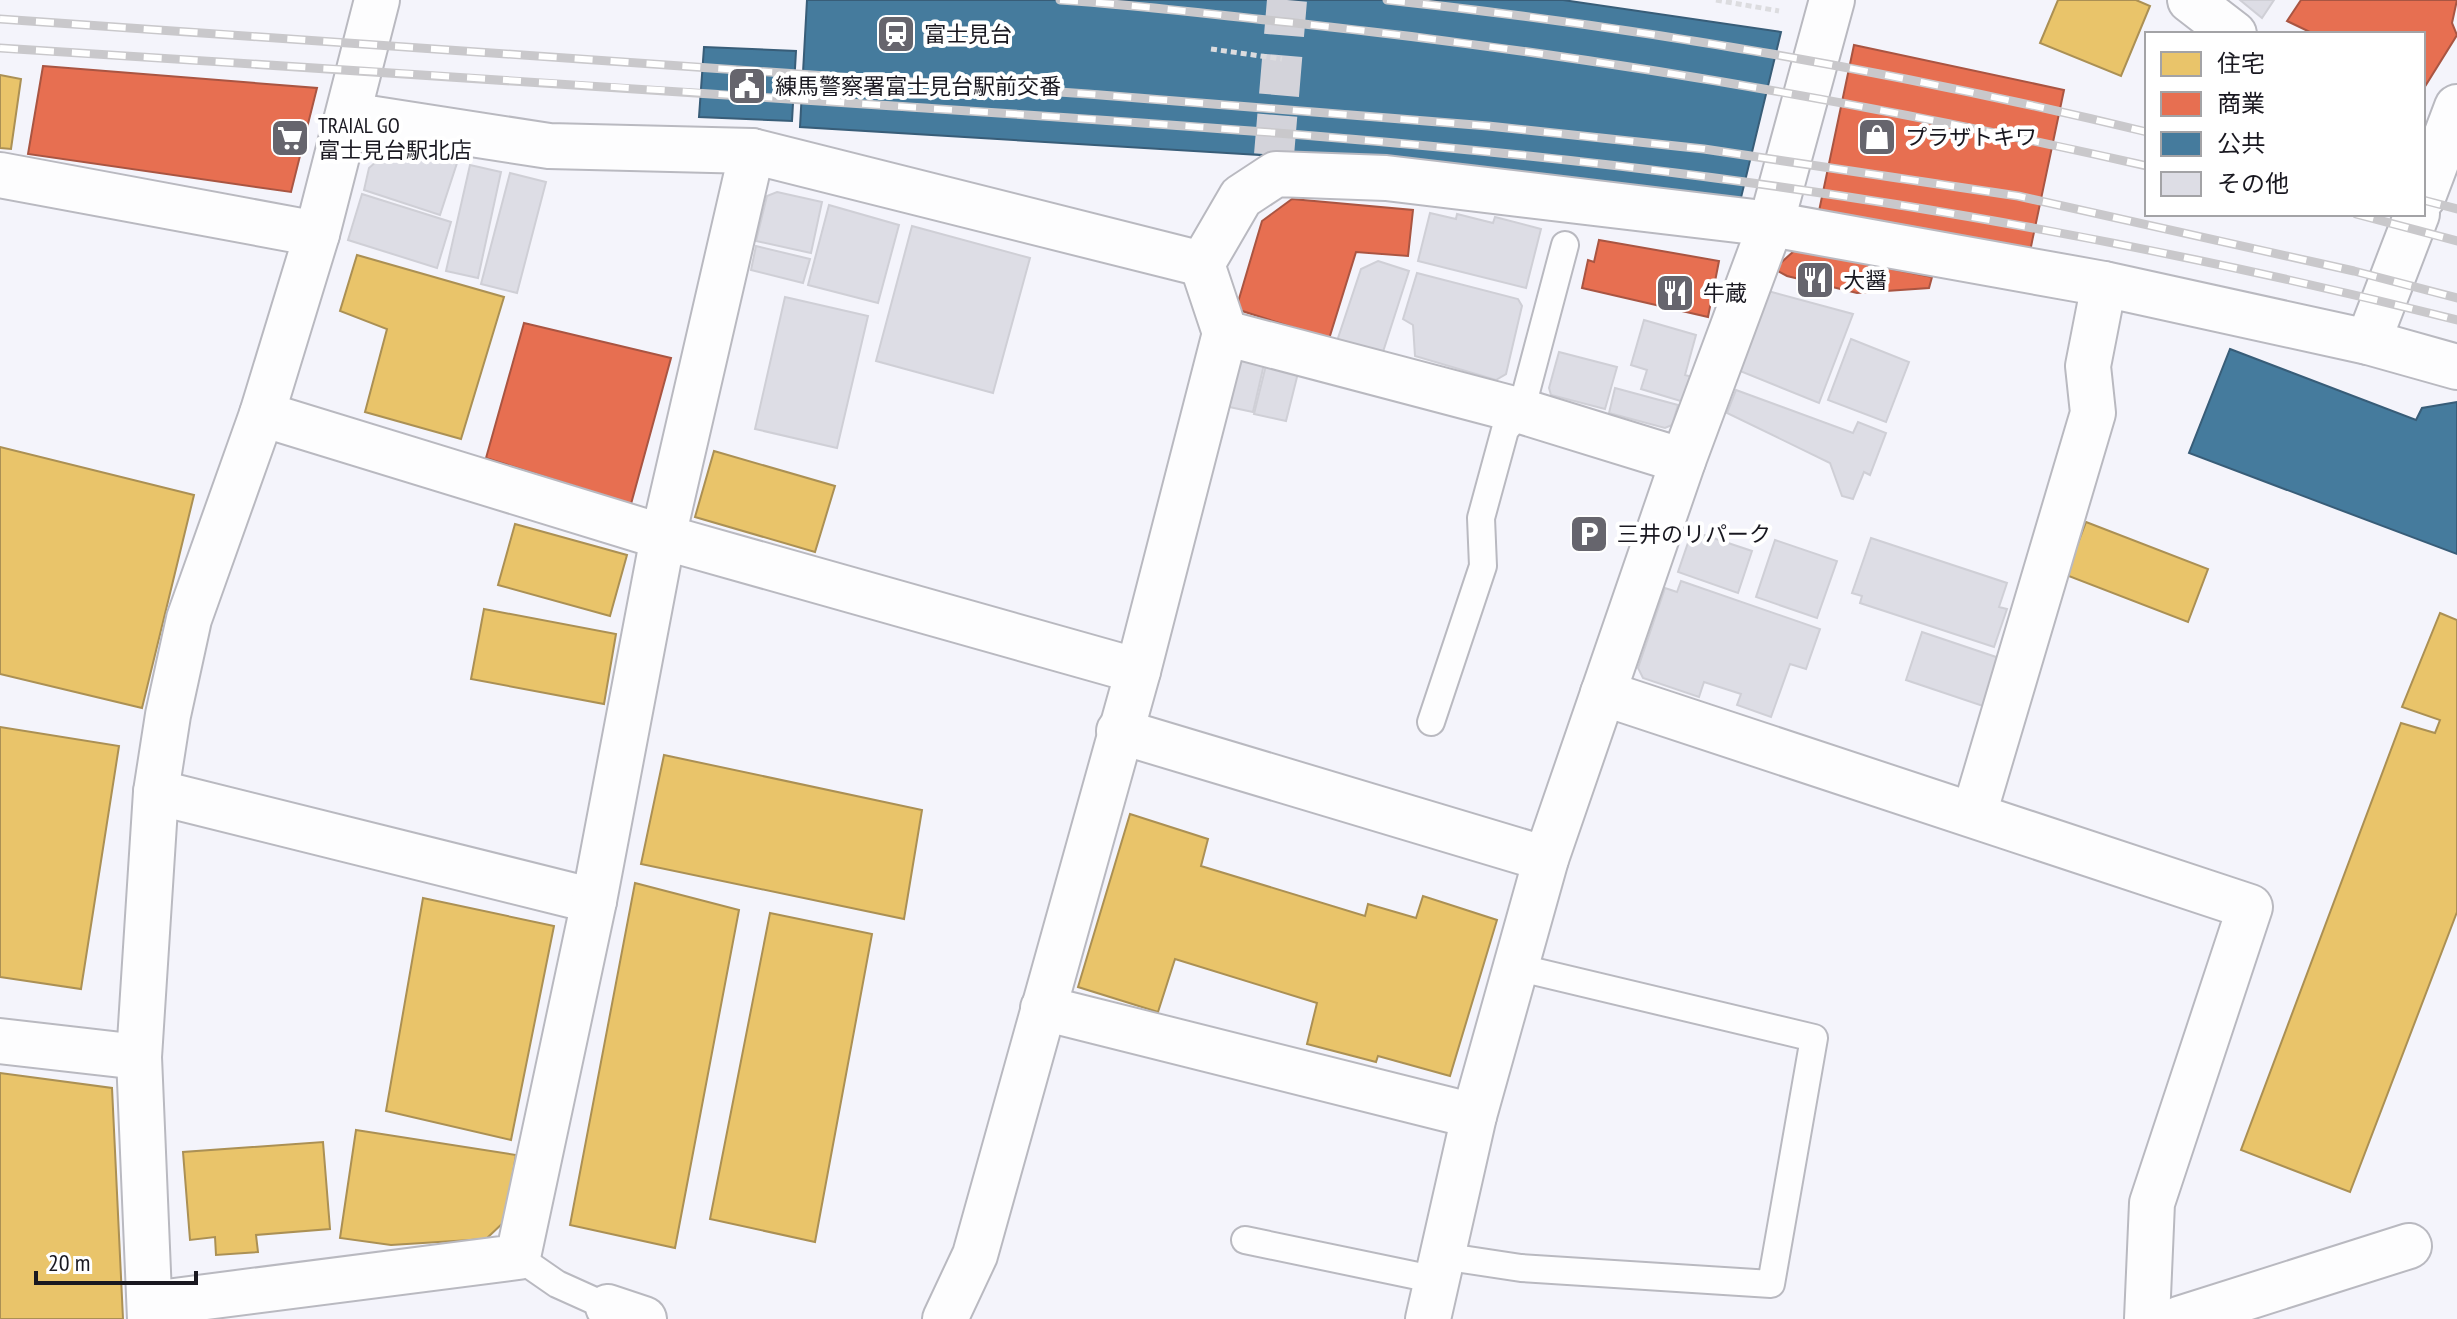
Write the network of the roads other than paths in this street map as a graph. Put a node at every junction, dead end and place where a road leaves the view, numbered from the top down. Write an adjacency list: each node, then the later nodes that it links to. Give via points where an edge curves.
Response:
1 (377, 0): 5 (street)
2 (2190, 0): 4 (street)
3 (1830, 10): 11 (street)
4 (2231, 32)
5 (349, 115): 7 (street, via 549,146); 12 (street)
6 (2446, 126): 9 (street)
7 (752, 151): 14 (street); 22 (street)
8 (0, 175): 12 (street)
9 (2425, 191)
10 (2416, 216): 17 (street)
11 (1771, 224): 14 (street, via 1386,178 1293,172 1276,174 1241,197); 15 (street); 21 (street)
12 (317, 234): 20 (street)
13 (1565, 245): 19 (lane)
14 (1202, 264): 16 (street)
15 (2104, 284): 17 (street); 28 (street, via 2088,366 2093,413)
16 (1225, 333): 19 (street); 23 (street)
17 (2368, 342): 18 (street)
18 (2457, 367)
19 (1521, 411): 21 (street); 25 (lane, via 1505,430 1481,518 1483,566)
20 (262, 414): 22 (street); 27 (street, via 189,619)
21 (1683, 461): 24 (street)
22 (663, 537): 23 (street); 30 (street)
23 (1138, 671): 26 (street)
24 (1603, 693): 28 (street); 29 (street)
25 (1431, 722)
26 (1119, 731): 29 (street); 32 (street)
27 (156, 792): 30 (street); 34 (street)
28 (1974, 814): 43 (street, via 2250,907 2152,1203)
29 (1546, 859): 31 (street)
30 (594, 901): 38 (street)
31 (1516, 967): 35 (street); 39 (lane, via 1814,1038 1771,1284 1521,1268)
32 (1043, 1008): 35 (street); 42 (street, via 975,1255)
33 (0, 1041): 34 (street)
34 (139, 1057): 40 (street)
35 (1474, 1116): 39 (street)
36 (1245, 1240): 39 (lane)
37 (2409, 1246): 44 (street)
38 (518, 1257): 40 (street); 41 (lane, via 557,1284)
39 (1436, 1285)
40 (150, 1312)
41 (626, 1313)
42 (945, 1319)
43 (2147, 1319)
44 (2179, 1319)

